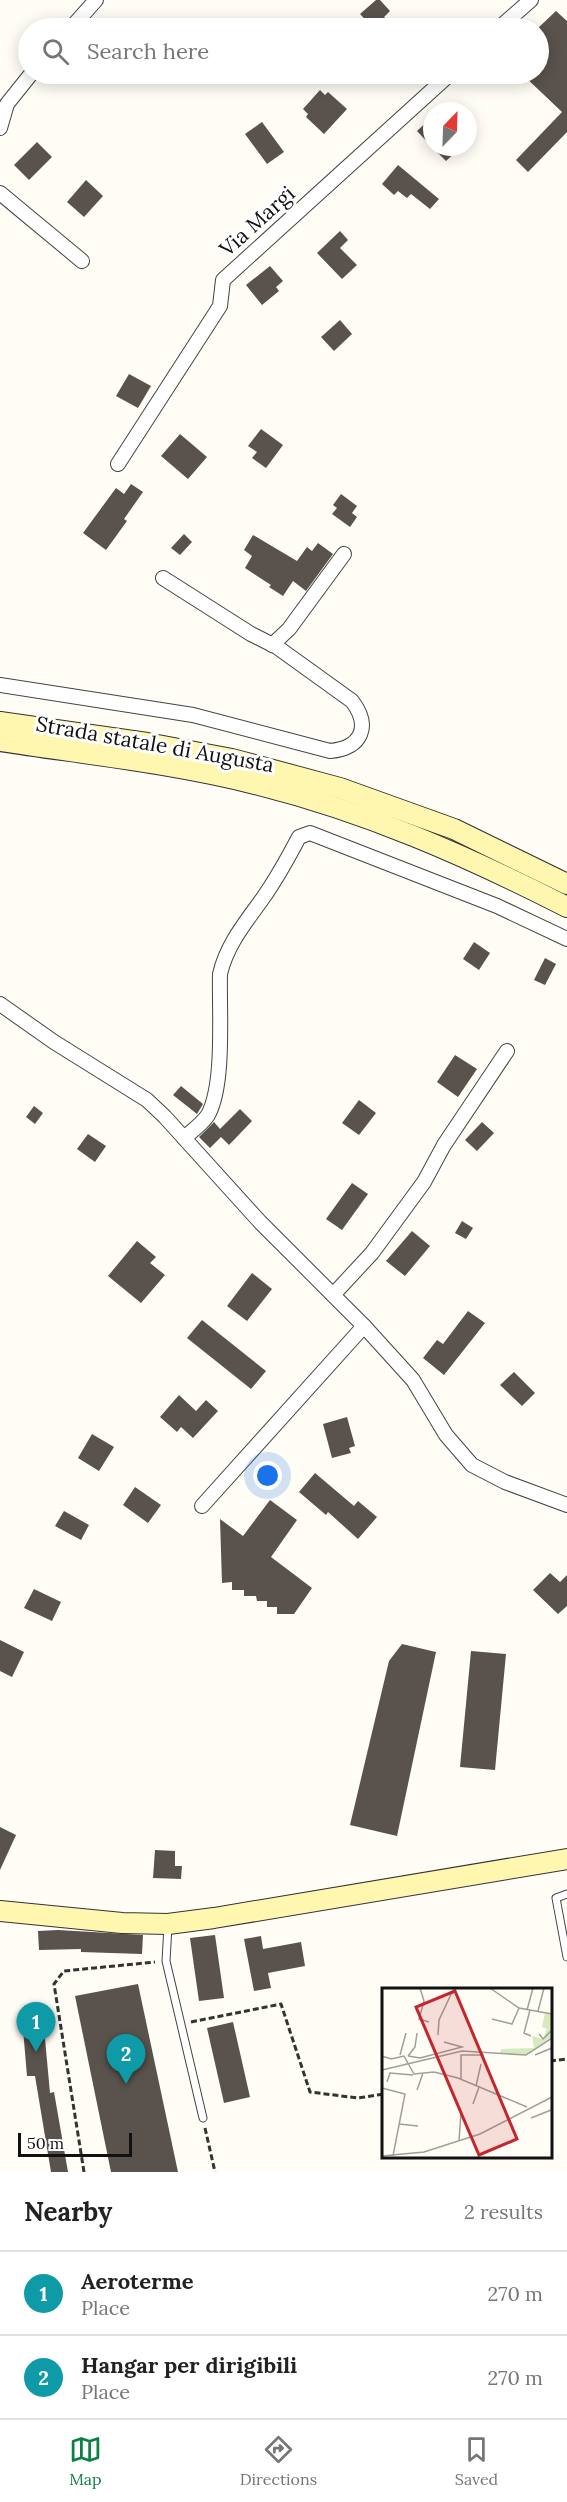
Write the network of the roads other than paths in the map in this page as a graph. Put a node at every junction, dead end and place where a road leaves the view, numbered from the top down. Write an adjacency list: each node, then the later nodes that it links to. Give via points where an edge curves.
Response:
1 (96, 0): 3 (street)
2 (531, 0): 4 (street)
3 (80, 18)
4 (510, 18)
5 (23, 84): 7 (street, via 7,104)
6 (439, 84): 10 (street, Via Margi, via 223,280 220,306)
7 (0, 128)
8 (0, 193): 9 (street)
9 (82, 261)
10 (118, 464)
11 (344, 555): 13 (street, via 290,629)
12 (163, 578): 13 (street)
13 (272, 645): 14 (street, via 352,701 361,712 363,726 349,746 330,751 193,715)
14 (0, 685)
15 (0, 722): 17 (main road, Strada statale di Augusta, via 232,759 340,788 454,829)
16 (0, 741): 18 (main road, Strada statale di Augusta, via 156,764 254,784 331,806 429,841)
17 (567, 884)
18 (567, 907)
19 (567, 939): 22 (street, via 497,906 310,833 299,837 224,958 220,974 218,1077 212,1107)
20 (0, 1004): 22 (street, via 147,1100)
21 (507, 1051): 23 (street, via 417,1191 372,1252)
22 (184, 1138): 23 (street)
23 (333, 1295): 24 (street)
24 (364, 1326): 25 (street, via 413,1380 446,1435 472,1465); 26 (street)
25 (567, 1505)
26 (202, 1506)
27 (567, 1859): 30 (main road)
28 (567, 1894): 31 (lane, via 556,1898)
29 (0, 1911): 30 (main road)
30 (168, 1924): 32 (lane, via 166,1961)
31 (567, 1957)
32 (203, 2118)

